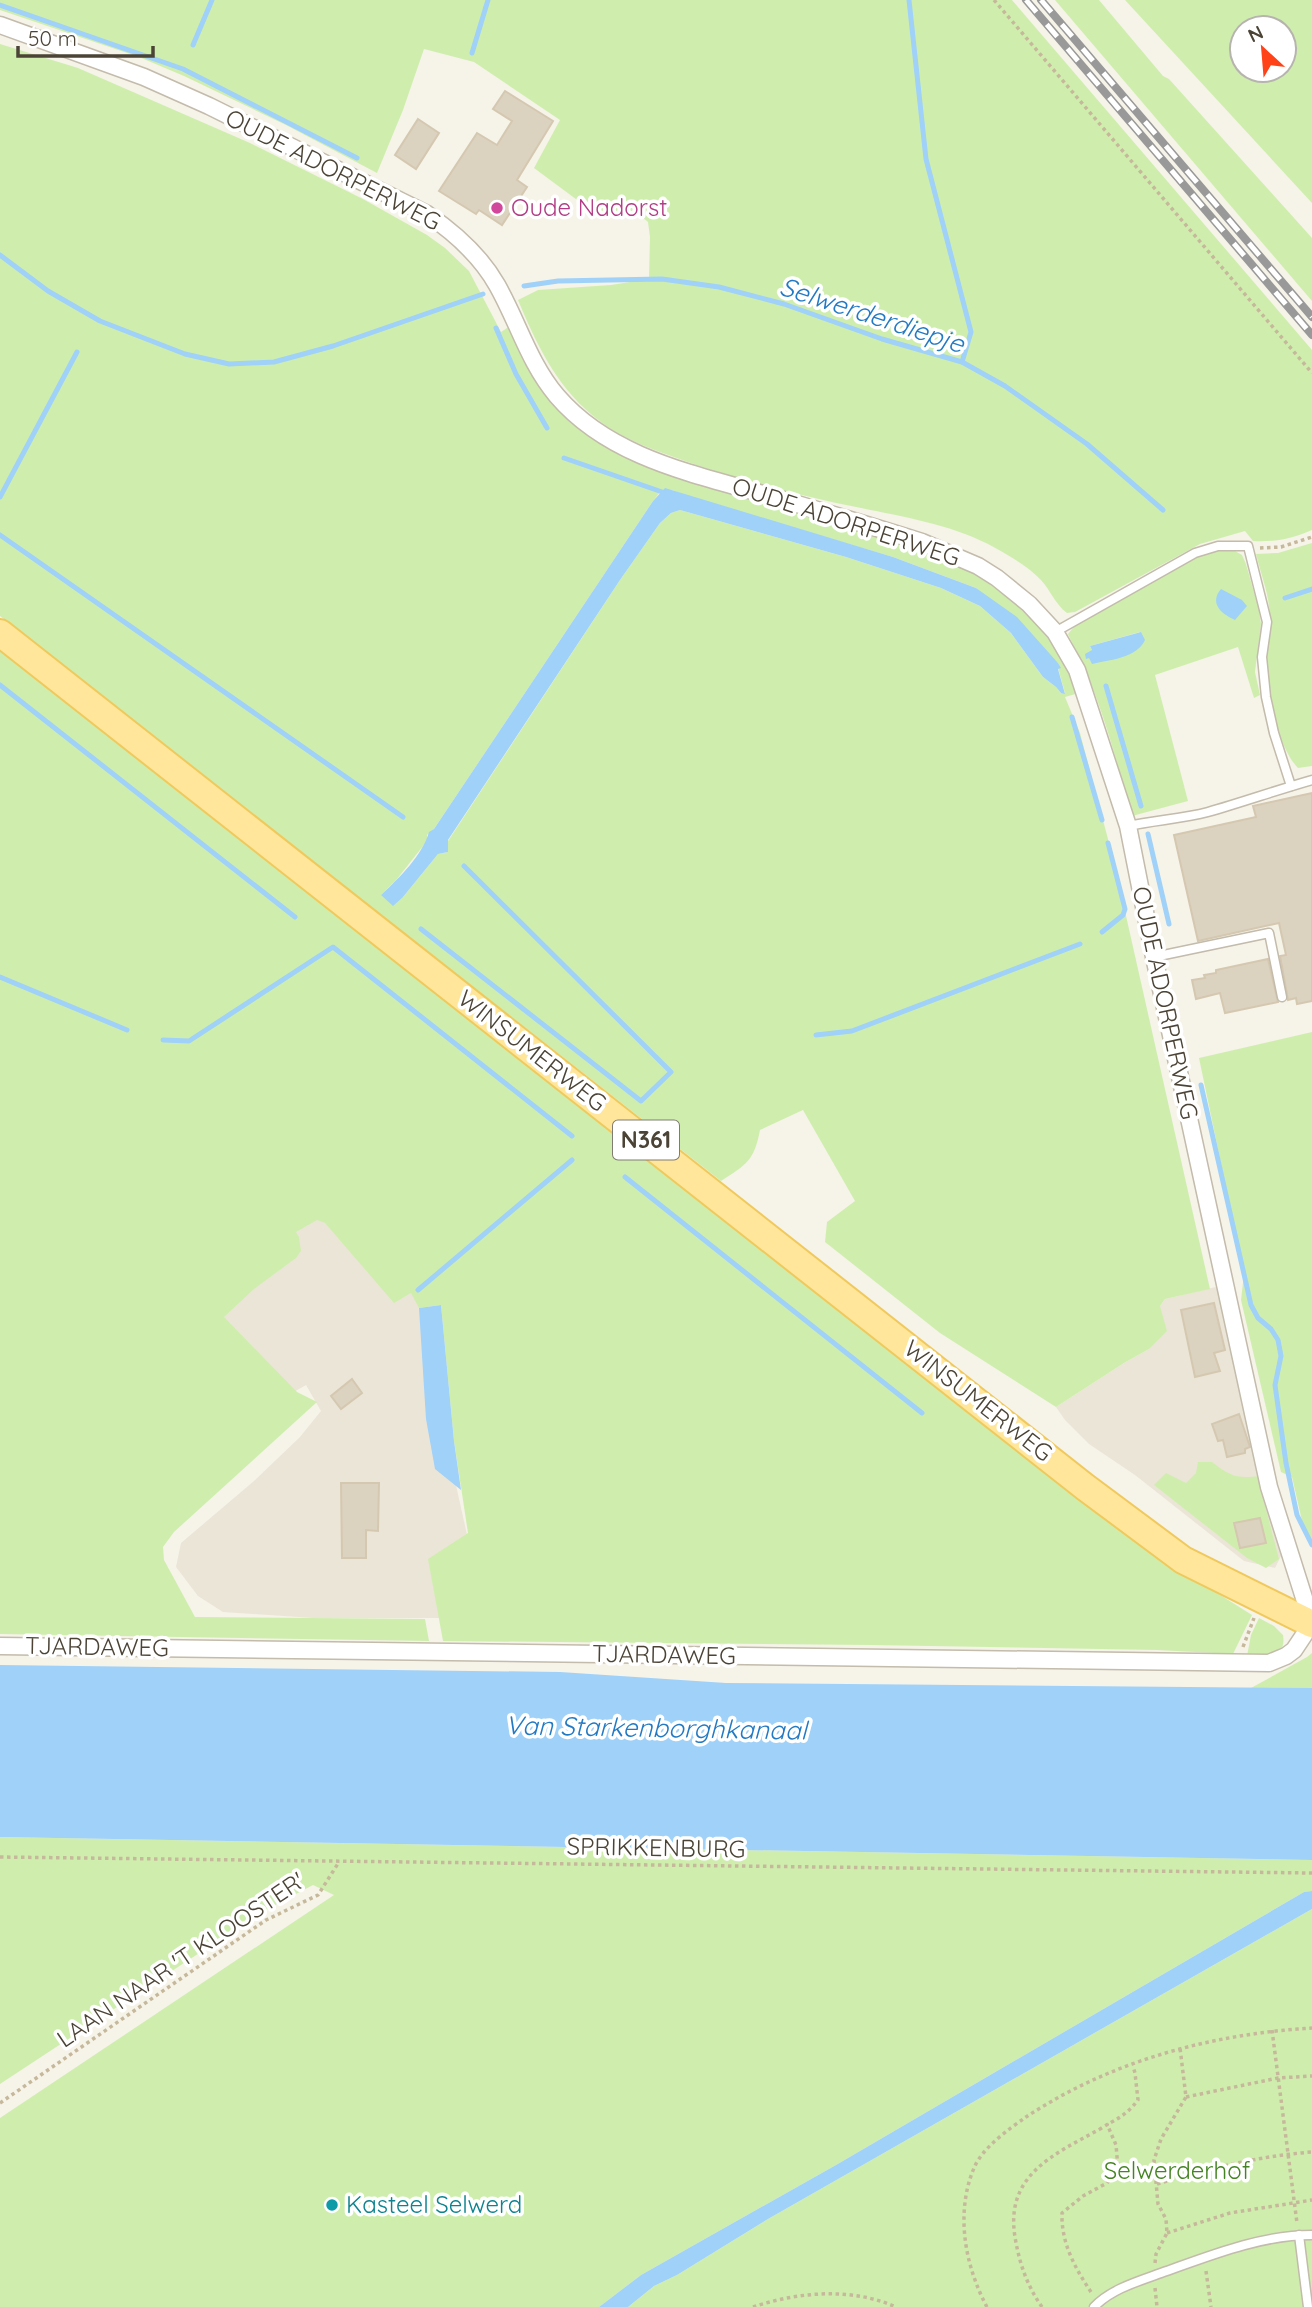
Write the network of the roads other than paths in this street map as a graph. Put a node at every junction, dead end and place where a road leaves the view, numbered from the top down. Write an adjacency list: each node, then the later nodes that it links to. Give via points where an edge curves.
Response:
1 (0, 25): 2 (street, OUDE ADORPERWEG, via 209,106 444,225 491,276 545,380 573,412 606,438 677,469 922,542 958,557 997,578)
2 (1055, 632): 5 (lane, via 1195,553 1218,546 1248,546 1266,622 1262,657 1266,697); 6 (street, OUDE ADORPERWEG, via 1077,670)
3 (0, 634): 9 (main road, WINSUMERWEG / N361, via 1085,1487 1182,1560)
4 (1312, 780): 5 (lane)
5 (1291, 786): 6 (lane, via 1209,811)
6 (1129, 827): 7 (street, OUDE ADORPERWEG)
7 (1154, 957): 8 (lane, via 1269,933); 9 (street, OUDE ADORPERWEG, via 1269,1488)
8 (1282, 997)
9 (1310, 1623): 10 (street, TJARDAWEG, via 1294,1650 1269,1663)
10 (0, 1646)
11 (1299, 2235): 12 (lane); 13 (lane, via 1205,2257 1128,2285); 14 (lane)
12 (1312, 2235)
13 (1096, 2305)
14 (1308, 2307)

